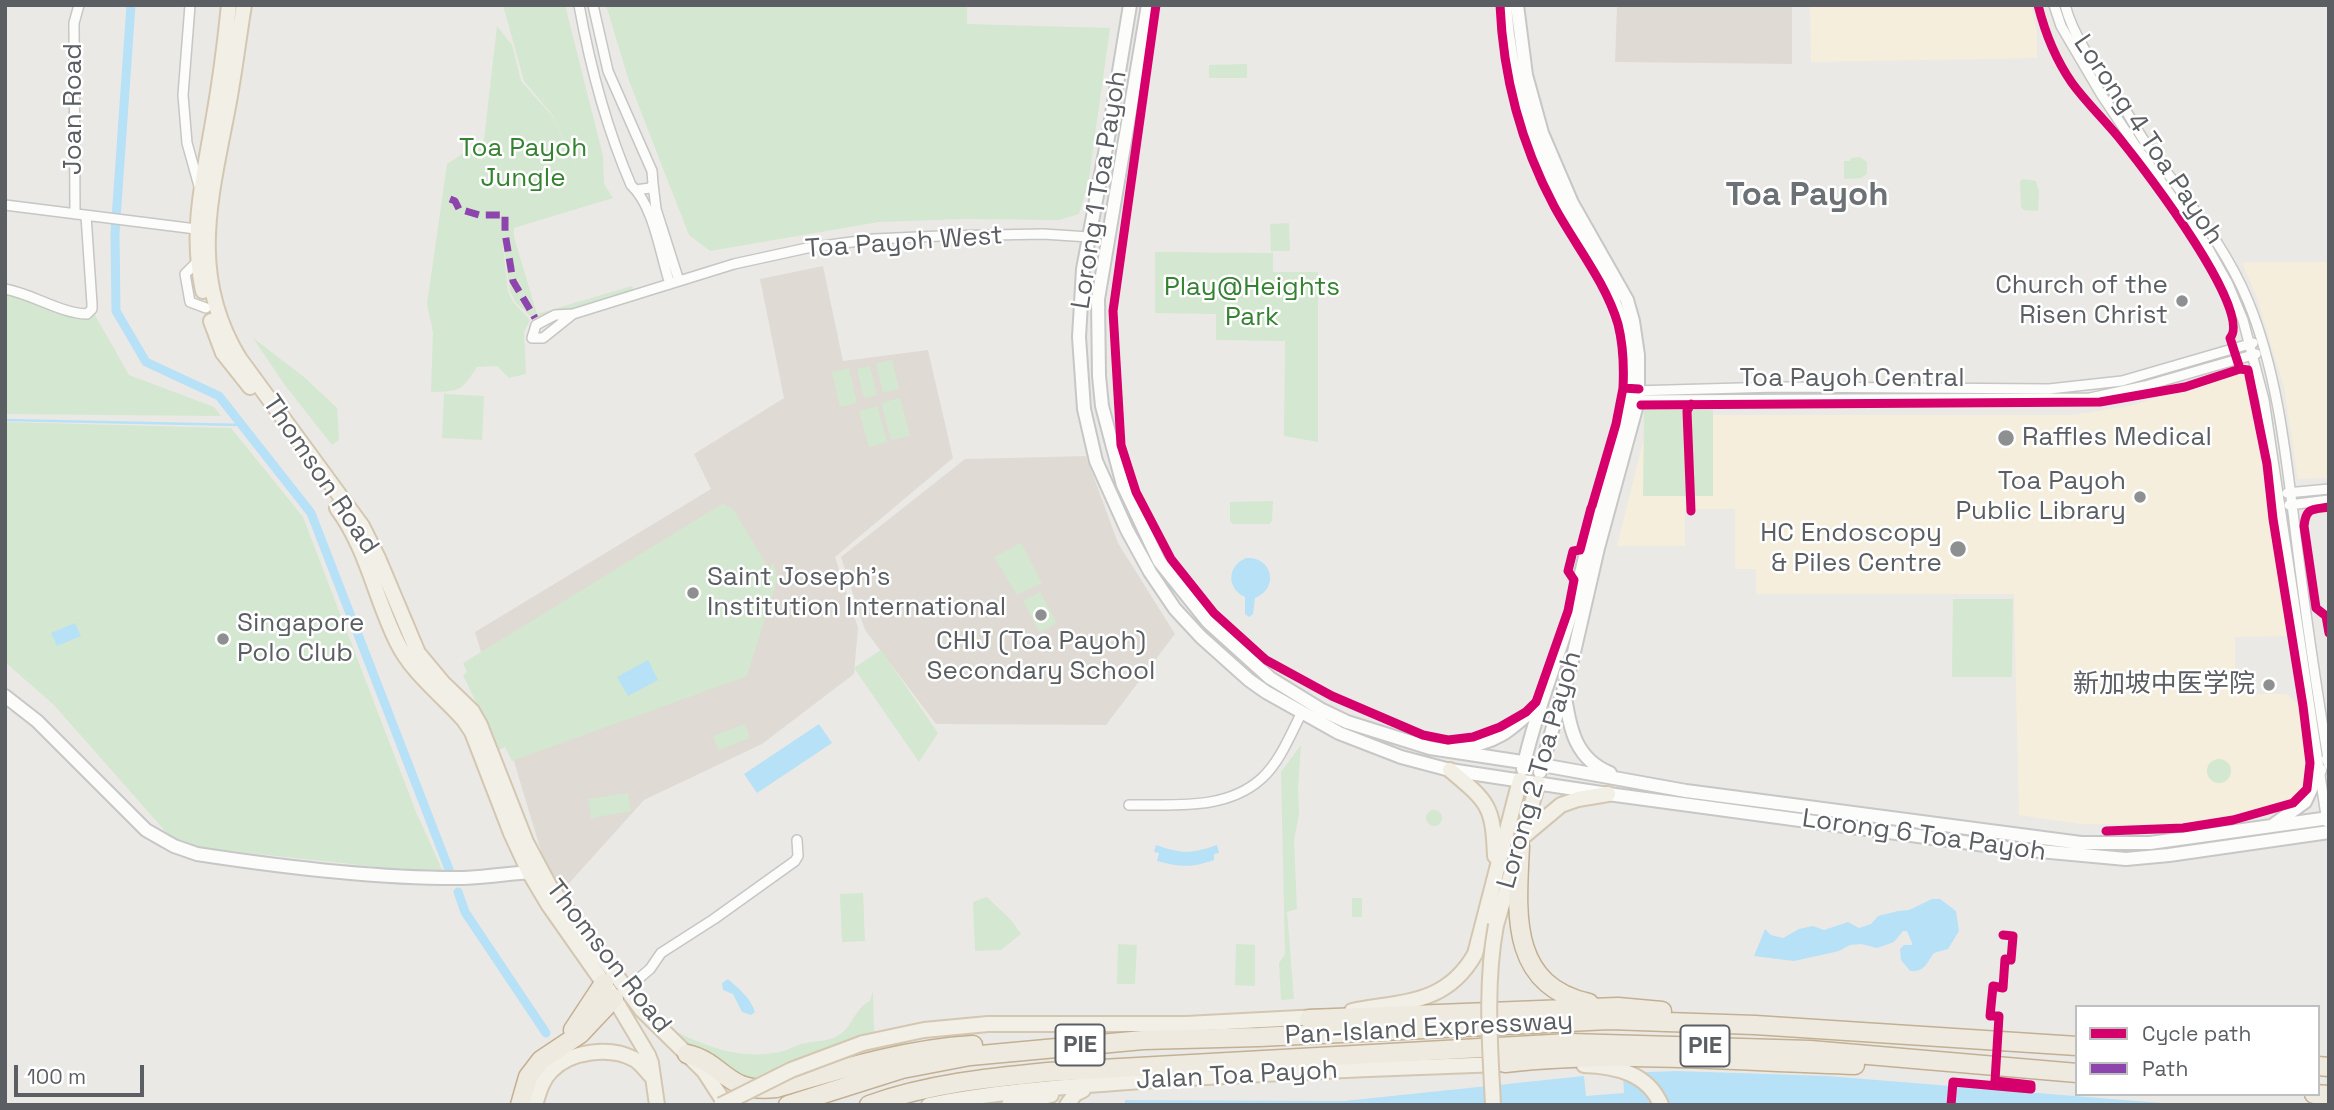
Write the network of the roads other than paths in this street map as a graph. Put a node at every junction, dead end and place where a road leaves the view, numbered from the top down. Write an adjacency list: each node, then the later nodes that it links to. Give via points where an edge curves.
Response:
1 (79, 5): 17 (street, Joan Road, via 74,23)
2 (190, 5): 15 (street, Thomson Road, via 183,95 187,143)
3 (229, 5): 15 (main road, Thomson Road)
4 (244, 5): 58 (main road, Thomson Road, via 207,230 210,281 224,331 362,526 418,653 480,724 539,869)
5 (579, 5): 14 (street, via 605,114 622,165)
6 (593, 5): 13 (street, via 608,71 645,152)
7 (1130, 5): 21 (main road, Lorong 1 Toa Payoh, via 1117,51)
8 (1148, 5): 19 (main road, Lorong 1 Toa Payoh)
9 (1505, 5): 31 (main road, Lorong 2 Toa Payoh, via 1508,46 1523,114 1558,198 1618,310)
10 (1517, 5): 31 (main road, Lorong 2 Toa Payoh, via 1528,87 1552,160 1627,300 1636,337)
11 (2054, 5): 28 (street, Lorong 4 Toa Payoh, via 2061,26 2101,94 2211,253 2238,307)
12 (2065, 5): 27 (street, Lorong 4 Toa Payoh, via 2095,68 2228,261)
13 (653, 184): 14 (street); 24 (street)
14 (636, 190): 24 (street)
15 (201, 191): 20 (main road, Thomson Road)
16 (5, 205): 17 (street)
17 (75, 214): 18 (street)
18 (86, 216): 20 (street); 25 (street, via 92,304 87,314)
19 (1110, 225): 21 (street, via 1101,233); 23 (main road, Lorong 1 Toa Payoh)
20 (196, 229): 57 (main road, Thomson Road, via 197,262 215,335 229,362 286,429 348,525 404,654 472,732)
21 (1086, 232): 22 (main road, Lorong 1 Toa Payoh); 24 (street, Toa Payoh West, via 874,239 777,254)
22 (1083, 268): 23 (main road, via 1093,264); 41 (main road, Lorong 1 Toa Payoh, via 1079,331 1082,397 1096,461 1127,530 1164,594 1201,637 1249,680)
23 (1102, 270): 42 (main road, Lorong 1 Toa Payoh, via 1099,376 1106,427 1123,485 1159,561 1208,622 1270,678 1347,722)
24 (675, 282): 26 (street, Toa Payoh West)
25 (5, 289)
26 (573, 314)
27 (2262, 341): 28 (street, Toa Payoh Central); 29 (street, Lorong 4 Toa Payoh)
28 (2250, 344): 30 (street, Lorong 4 Toa Payoh); 31 (street, Toa Payoh Central, via 2134,378 2080,387 1777,387)
29 (2264, 352): 30 (street, Toa Payoh Central); 33 (street, Lorong 4 Toa Payoh)
30 (2253, 355): 31 (street, Toa Payoh Central, via 2090,398); 34 (street, Lorong 4 Toa Payoh)
31 (1633, 396): 38 (main road, Lorong 2 Toa Payoh); 40 (main road, Lorong 2 Toa Payoh)
32 (2329, 489): 33 (street)
33 (2290, 492): 34 (street); 36 (street, Lorong 4 Toa Payoh)
34 (2278, 494): 37 (street, Lorong 4 Toa Payoh)
35 (2329, 500): 36 (street)
36 (2292, 505): 37 (street); 44 (street, Lorong 4 Toa Payoh)
37 (2280, 506): 44 (street, Lorong 4 Toa Payoh)
38 (1564, 691): 45 (main road, Lorong 2 Toa Payoh); 48 (main road, via 1577,746 1602,770)
39 (5, 696): 57 (main road, via 37,721 146,830 200,855 352,873 462,878)
40 (1543, 699): 42 (main road, via 1505,735 1466,747); 43 (main road, Lorong 2 Toa Payoh)
41 (1301, 714): 46 (main road, Lorong 1 Toa Payoh, via 1384,752); 51 (street, via 1283,750 1261,779 1234,795 1195,804)
42 (1430, 748): 43 (main road, Lorong 1 Toa Payoh)
43 (1524, 762): 45 (main road, Lorong 1 Toa Payoh); 47 (main road, Lorong 2 Toa Payoh)
44 (2326, 764): 52 (street, Lorong 4 Toa Payoh); 53 (main road, via 2305,802)
45 (1542, 765): 48 (main road, Lorong 6 Toa Payoh); 49 (main road, Lorong 2 Toa Payoh)
46 (1450, 770): 47 (main road, Lorong 1 Toa Payoh); 56 (main road, via 1489,807)
47 (1520, 780): 49 (main road, Lorong 6 Toa Payoh); 56 (main road, Lorong 2 Toa Payoh)
48 (1626, 780): 53 (main road, Lorong 6 Toa Payoh, via 2094,844 2150,843)
49 (1538, 783): 50 (main road, Lorong 6 Toa Payoh); 55 (main road, Lorong 2 Toa Payoh)
50 (1608, 794): 52 (main road, Lorong 6 Toa Payoh, via 2110,859 2169,855); 55 (main road, via 1561,805)
51 (1129, 805)
52 (2328, 825): 53 (main road, Lorong 6 Toa Payoh)
53 (2269, 827)
54 (797, 840): 58 (street, via 795,861)
55 (1521, 841): 59 (highway, via 1519,914 1533,967 1544,983 1560,994); 82 (main road, Lorong 2 Toa Payoh, bridge, via 1496,925 1490,966)
56 (1496, 867): 60 (main road, Lorong 2 Toa Payoh, via 1475,954 1454,983 1418,1000)
57 (529, 872): 58 (main road, Thomson Road)
58 (615, 990): 64 (highway); 65 (main road, Thomson Road); 69 (main road, Thomson Road, via 648,1055)
59 (1618, 1007): 60 (highway); 61 (highway, via 1734,1017)
60 (1309, 1019): 75 (main road, Jalan Toa Payoh, bridge, via 988,1024 924,1030 863,1043 791,1070)
61 (1755, 1025): 62 (highway, Pan-Island Expressway / PIE, via 1609,1020); 63 (highway, Pan-Island Expressway / PIE)
62 (1143, 1040): 65 (highway, via 967,1045 864,1062 763,1090 743,1086 700,1057); 77 (highway, Pan-Island Expressway / PIE, via 970,1056 902,1069)
63 (2075, 1046)
64 (570, 1050): 69 (main road, via 624,1055 636,1060); 72 (highway, via 541,1060 528,1077); 73 (main road, via 551,1071)
65 (687, 1055): 76 (main road, Thomson Road, via 704,1071)
66 (1906, 1059): 67 (highway, via 1890,1065 1572,1058); 68 (highway, Pan-Island Expressway / PIE); 78 (highway, Pan-Island Expressway / PIE, via 1570,1043 1048,1072 977,1079)
67 (1505, 1063): 70 (main road, Jalan Toa Payoh); 83 (main road, via 1626,1070 1650,1086)
68 (2075, 1073)
69 (653, 1078): 74 (main road, Thomson Road)
70 (1101, 1084): 71 (main road); 79 (main road, Jalan Toa Payoh, via 980,1094)
71 (1083, 1090): 80 (main road); 81 (main road)
72 (520, 1105)
73 (535, 1105)
74 (657, 1105)
75 (721, 1105)
76 (726, 1105)
77 (788, 1105)
78 (869, 1105)
79 (929, 1105)
80 (1009, 1105)
81 (1067, 1105)
82 (1493, 1105)
83 (1661, 1105)

